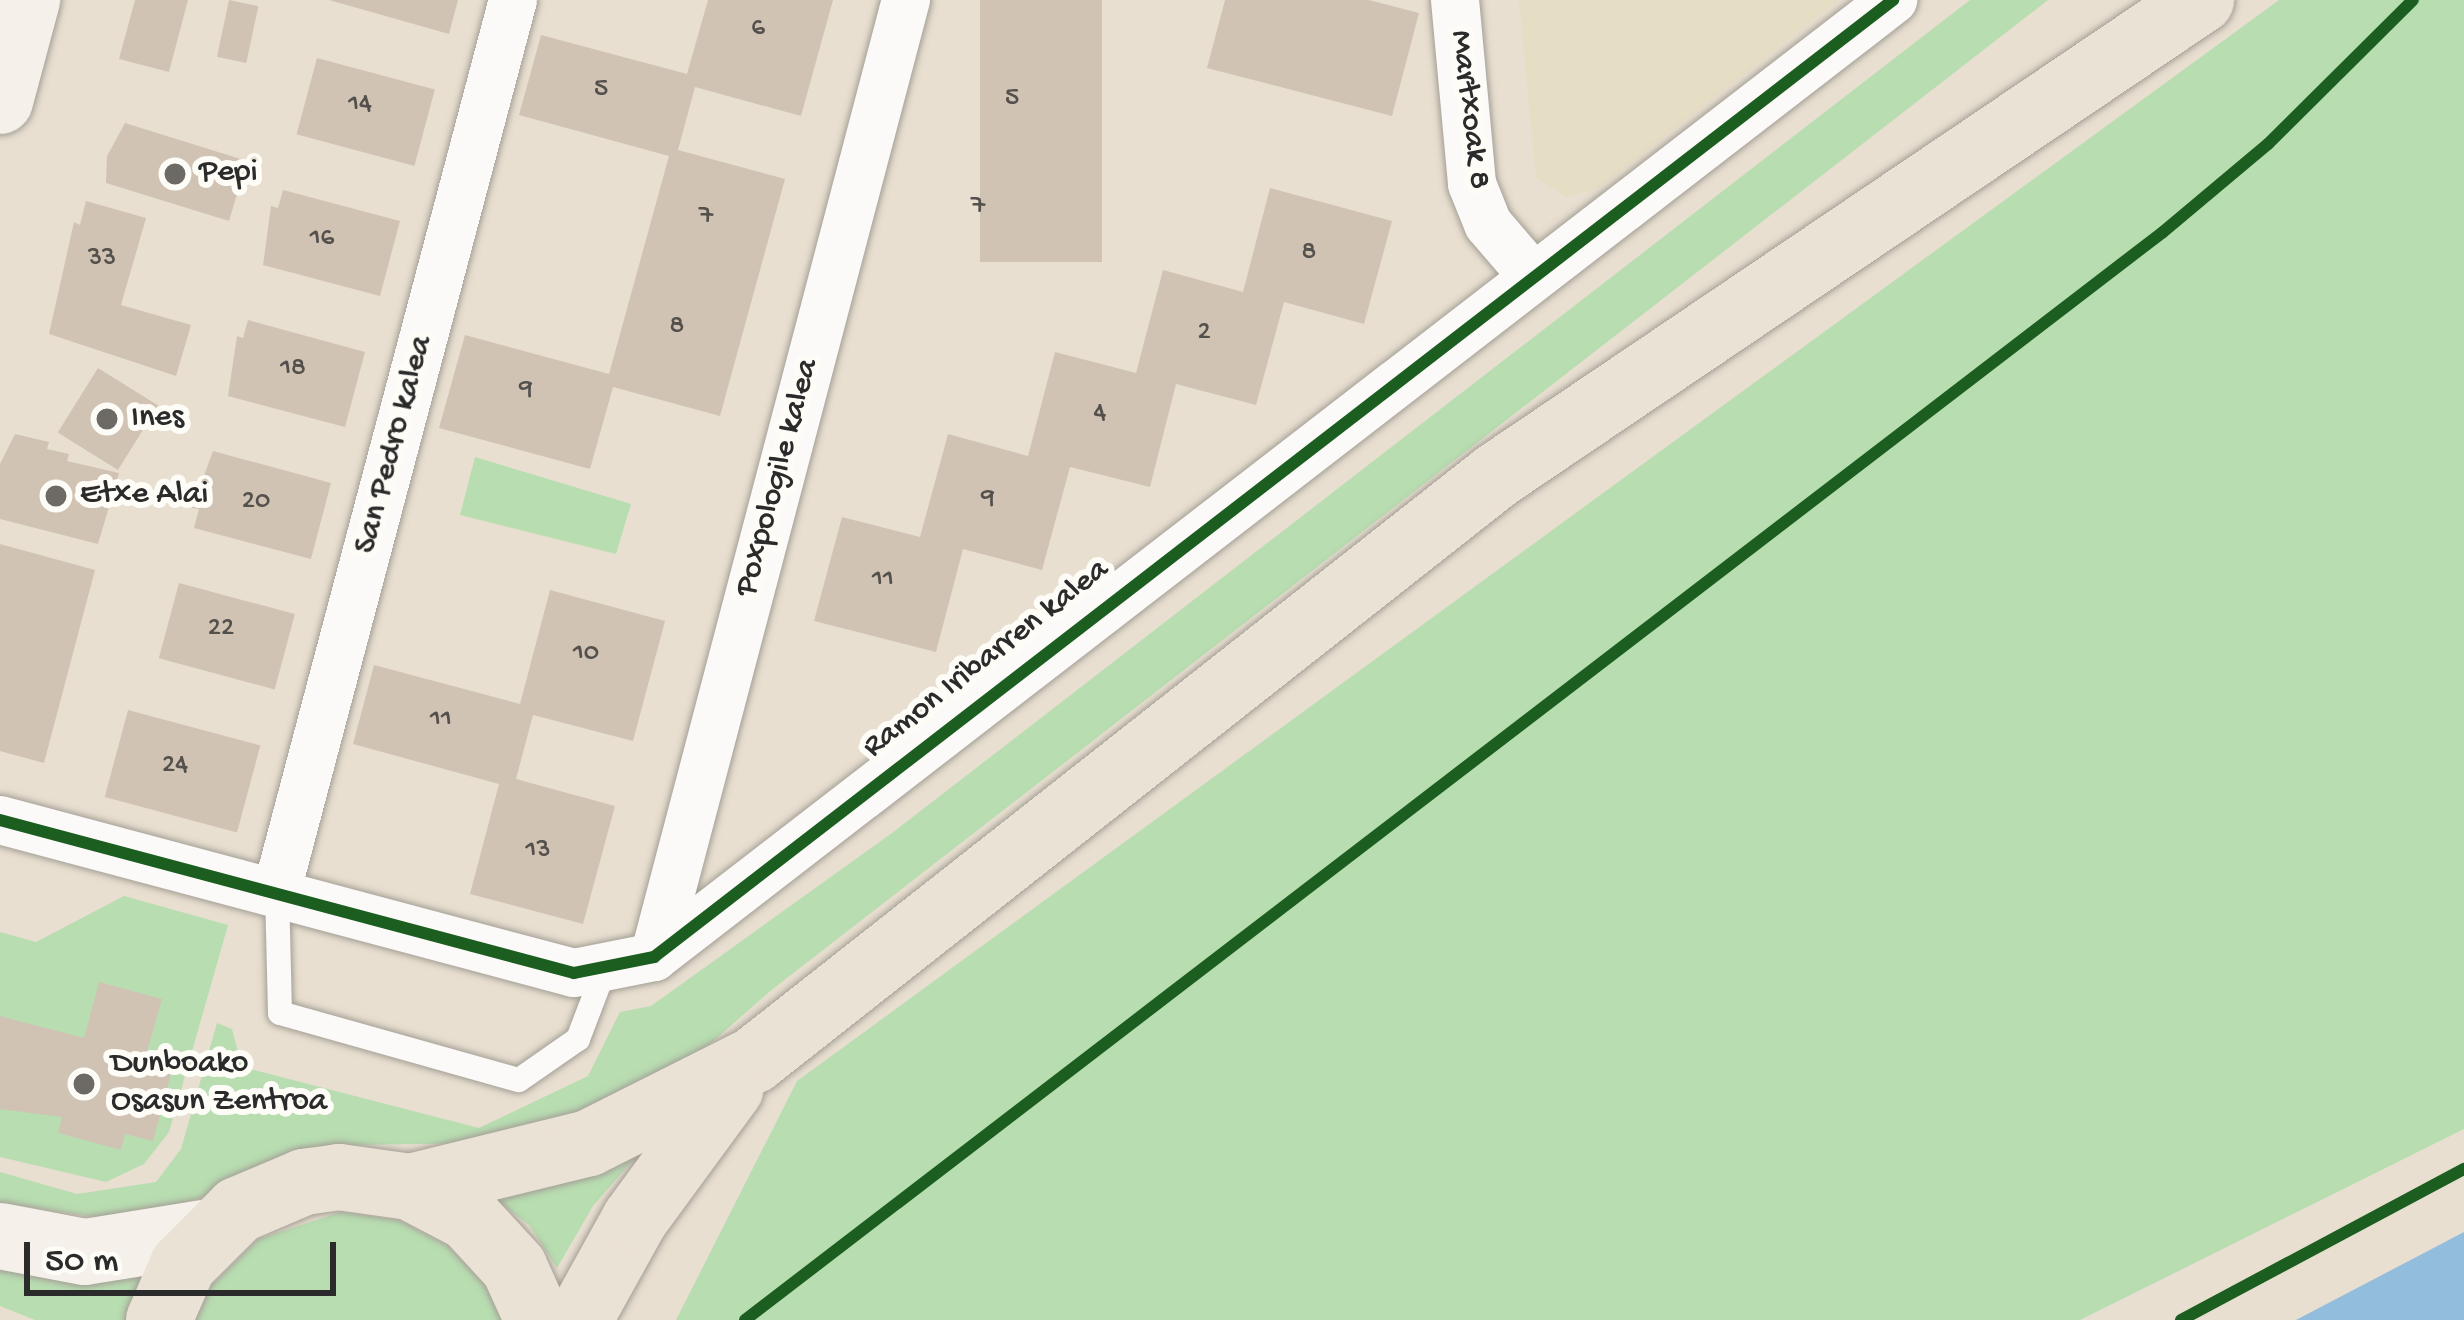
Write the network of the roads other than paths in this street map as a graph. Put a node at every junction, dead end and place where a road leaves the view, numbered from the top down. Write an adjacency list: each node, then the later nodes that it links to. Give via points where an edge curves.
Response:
1 (27, 0): 7 (main road)
2 (513, 0): 10 (street, San Pedro kalea)
3 (906, 0): 11 (street, Poxpologile kalea)
4 (1455, 0): 8 (street, Martxoak 8, via 1472,184 1488,224)
5 (1893, 0): 8 (street, Ramon Iribarren kalea)
6 (2201, 0): 13 (main road, via 1688,339 1496,476)
7 (0, 101)
8 (1531, 274): 11 (street, Ramon Iribarren kalea)
9 (0, 820): 10 (street, Ramon Iribarren kalea)
10 (278, 890): 12 (street, Ramon Iribarren kalea, via 574,974); 12 (lane, via 280,1013 519,1080 578,1039)
11 (654, 957): 12 (street, Ramon Iribarren kalea)
12 (604, 971)
13 (754, 1060): 14 (main road, via 590,1143); 19 (main road, via 647,1200)
14 (410, 1187): 15 (main road, via 339,1177 304,1182 238,1210); 18 (main road, via 469,1218 493,1241)
15 (210, 1232): 16 (main road, via 85,1252); 17 (main road, via 183,1265)
16 (0, 1236)
17 (159, 1320)
18 (538, 1320)
19 (579, 1320)

